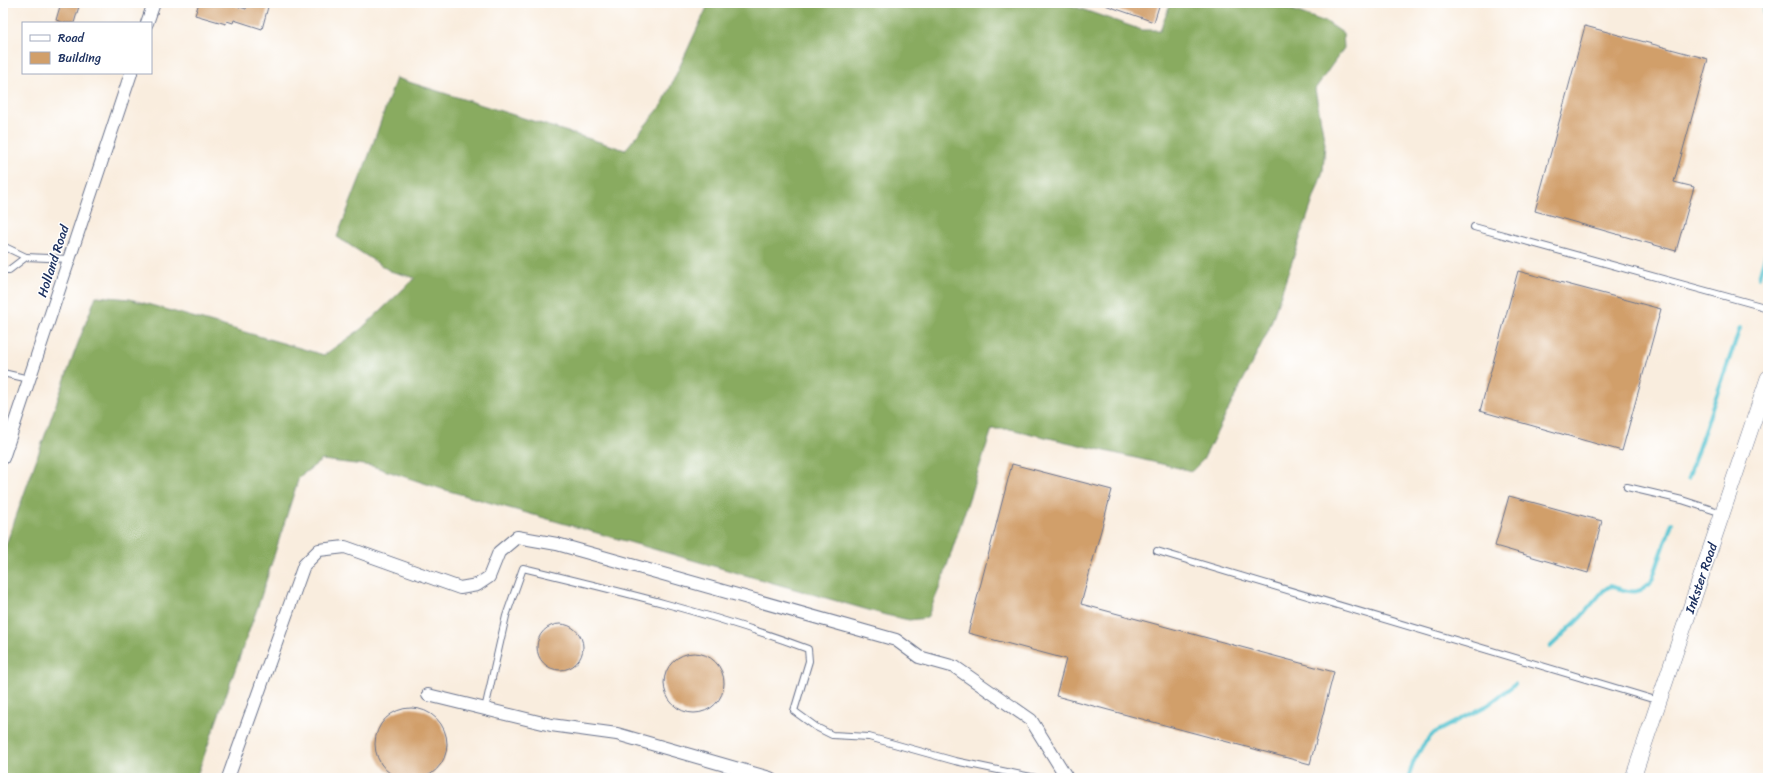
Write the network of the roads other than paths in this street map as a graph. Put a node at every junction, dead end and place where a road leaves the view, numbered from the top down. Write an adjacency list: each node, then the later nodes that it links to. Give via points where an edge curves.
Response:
1 (154, 3): 2 (street)
2 (147, 22)
3 (131, 74): 7 (street, Holland Road)
4 (1474, 227): 9 (lane)
5 (3, 246): 6 (lane, via 12,248)
6 (26, 257): 7 (lane); 8 (lane, via 10,270)
7 (69, 259): 12 (street, Holland Road)
8 (3, 270)
9 (1768, 308)
10 (3, 373): 12 (lane)
11 (1768, 378): 15 (street, Inkster Road)
12 (29, 379): 13 (street, Holland Road)
13 (3, 458)
14 (1627, 487): 15 (lane, via 1682,500)
15 (1722, 514): 18 (street, Inkster Road)
16 (1157, 551): 18 (lane)
17 (428, 696): 19 (street)
18 (1659, 701): 24 (street, Inkster Road)
19 (485, 709): 21 (street, via 551,725 617,734); 22 (lane, via 506,616 523,568 637,595 808,649 809,661 794,711 816,727 832,734 869,737 956,761)
20 (228, 778): 23 (street, via 304,565 319,550 345,547 460,588 477,585 489,577 499,552 517,537 557,544 896,640 919,658 955,667 1031,720)
21 (770, 778)
22 (1036, 778)
23 (1067, 778)
24 (1633, 778)

